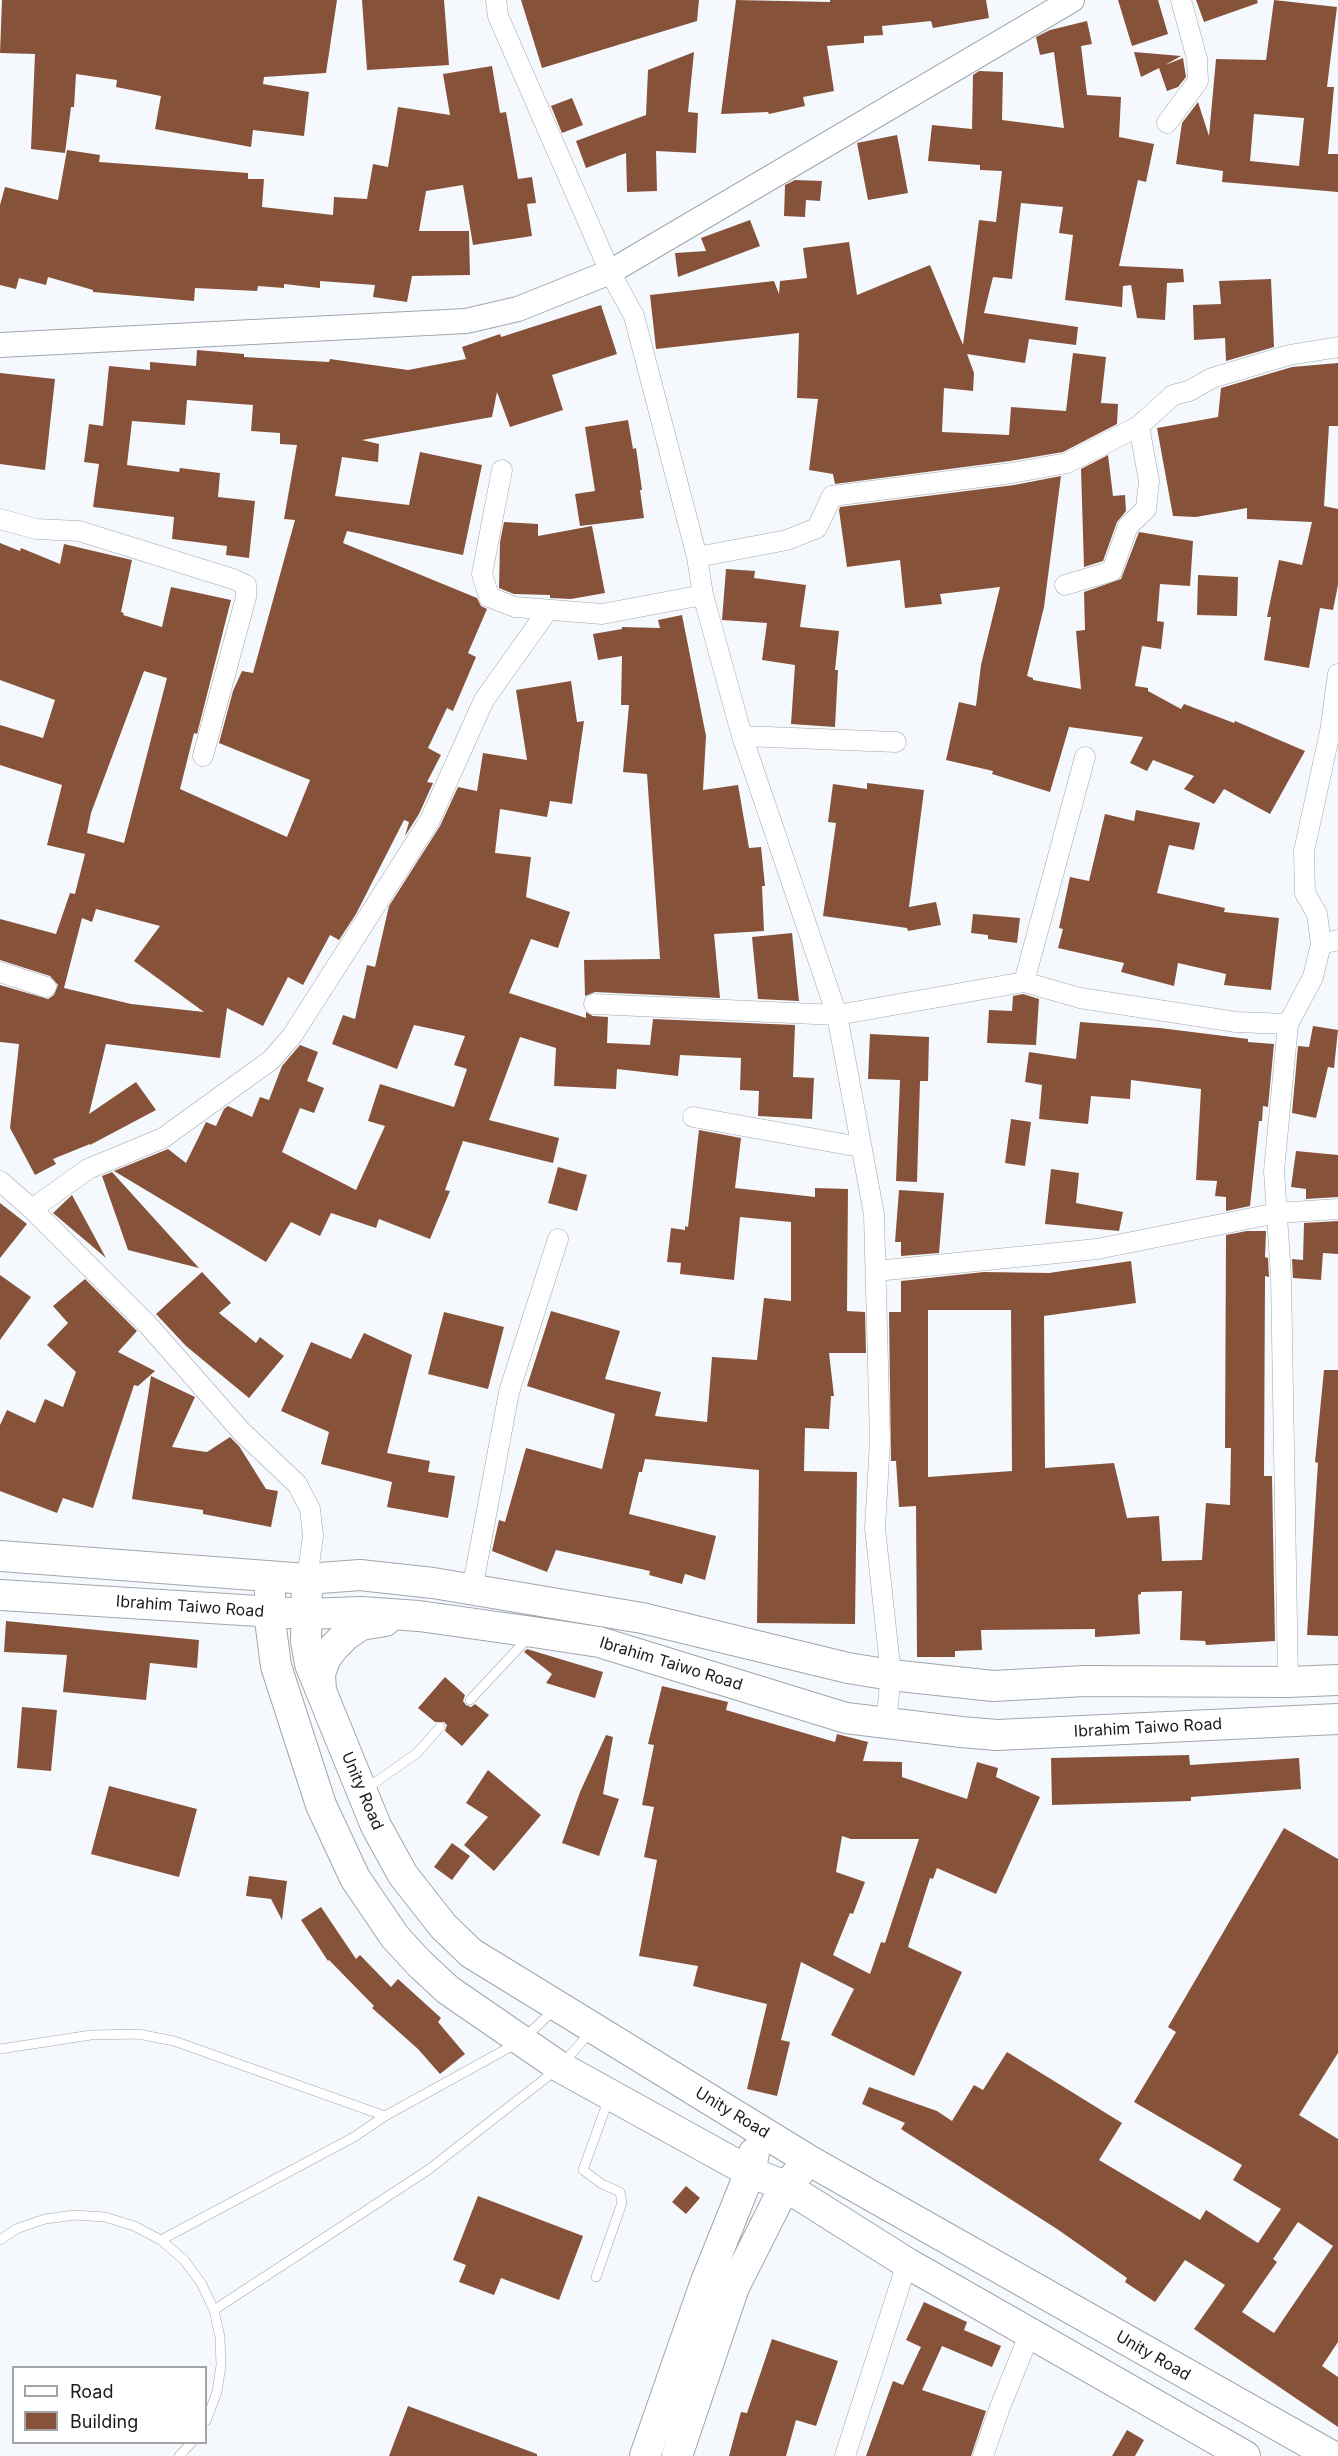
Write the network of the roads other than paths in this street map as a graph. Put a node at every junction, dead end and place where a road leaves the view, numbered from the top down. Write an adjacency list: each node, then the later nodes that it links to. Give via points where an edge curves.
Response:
1 (496, 0): 5 (street, via 498,16)
2 (1072, 0): 5 (street)
3 (1181, 0): 4 (street, via 1197,59 1198,81)
4 (1167, 123)
5 (610, 272): 6 (street, via 518,309 466,321); 11 (street, via 634,316)
6 (0, 345)
7 (1338, 347): 8 (street, via 1288,355 1222,374 1173,395)
8 (1139, 426): 11 (street, via 1067,463 832,496 817,528 787,540); 12 (street, via 1149,481 1146,508 1128,526 1112,571)
9 (502, 470): 14 (street, via 482,574 489,597 515,607)
10 (0, 519): 18 (street, via 36,530 79,531 246,585)
11 (697, 557): 13 (street)
12 (1065, 585)
13 (703, 595): 14 (street, via 602,614); 16 (street)
14 (548, 610): 30 (street, via 484,700 430,820 292,1036 272,1060 163,1138 88,1169)
15 (1338, 674): 20 (street, via 1330,732 1304,851 1305,893)
16 (742, 736): 17 (street); 25 (street)
17 (896, 742)
18 (203, 756)
19 (1085, 758): 22 (street)
20 (1329, 942): 26 (street)
21 (0, 972): 23 (street)
22 (1024, 982): 25 (street); 26 (street, via 1080,998 1236,1022)
23 (46, 987)
24 (594, 1004): 25 (street)
25 (837, 1015): 28 (street)
26 (1288, 1024): 32 (street, via 1275,1171)
27 (693, 1117): 28 (street)
28 (860, 1147): 34 (street, via 874,1214)
29 (0, 1181): 30 (street)
30 (32, 1209): 37 (street, via 149,1326 242,1431 297,1484 310,1509 313,1536)
31 (1338, 1209): 32 (street)
32 (1277, 1214): 34 (street, via 1097,1249); 48 (street)
33 (558, 1239): 38 (street, via 509,1392)
34 (876, 1271): 46 (street, via 880,1441 875,1528)
35 (0, 1556): 36 (main road, Ibrahim Taiwo Road)
36 (270, 1577): 37 (main road, Ibrahim Taiwo Road); 41 (main road)
37 (307, 1579): 38 (main road, Ibrahim Taiwo Road, via 360,1575); 42 (main road, Unity Road)
38 (472, 1590): 46 (main road, Ibrahim Taiwo Road, via 642,1618)
39 (0, 1594): 40 (main road, Ibrahim Taiwo Road)
40 (194, 1606): 41 (main road, Ibrahim Taiwo Road); 45 (main road, via 252,1634)
41 (270, 1612): 42 (main road, Ibrahim Taiwo Road); 45 (main road)
42 (306, 1614): 43 (main road, Ibrahim Taiwo Road); 49 (main road, Unity Road, via 310,1664)
43 (419, 1616): 44 (main road, Ibrahim Taiwo Road); 49 (main road, via 361,1625 346,1635 325,1659 320,1674)
44 (534, 1632): 50 (lane); 52 (main road, Ibrahim Taiwo Road, via 599,1642 846,1718)
45 (276, 1666): 56 (main road, via 321,1805)
46 (891, 1675): 48 (main road, Ibrahim Taiwo Road, via 993,1686 1085,1681); 52 (street)
47 (1338, 1680): 48 (main road, Ibrahim Taiwo Road)
48 (1288, 1682)
49 (321, 1694): 54 (main road, Unity Road)
50 (470, 1700)
51 (1338, 1719): 52 (main road, Ibrahim Taiwo Road, via 997,1735)
52 (886, 1724)
53 (440, 1727): 54 (lane, via 417,1753)
54 (362, 1792): 55 (main road, Unity Road)
55 (376, 1826): 56 (main road); 57 (main road, Unity Road, via 403,1875 443,1926 471,1953)
56 (338, 1843): 59 (main road, via 374,1908 420,1964 448,1990)
57 (557, 2007): 58 (main road, Unity Road); 59 (lane)
58 (593, 2028): 61 (lane); 64 (main road, Unity Road)
59 (521, 2041): 61 (main road); 63 (lane)
60 (0, 2049): 63 (lane, via 91,2035 138,2034 174,2041)
61 (560, 2067): 62 (main road); 72 (lane, via 428,2170)
62 (611, 2093): 66 (main road); 71 (lane, via 584,2170 620,2192 622,2204)
63 (386, 2116): 69 (lane)
64 (759, 2129): 65 (main road, Unity Road); 66 (main road)
65 (810, 2161): 67 (main road); 82 (main road, Unity Road)
66 (750, 2172): 67 (main road); 77 (main road, via 705,2284)
67 (785, 2186): 70 (main road); 78 (main road, via 734,2287)
68 (0, 2240): 69 (lane, via 16,2229 45,2219 75,2215 105,2217)
69 (161, 2240): 72 (lane, via 184,2260)
70 (907, 2263): 73 (main road); 79 (street)
71 (596, 2277)
72 (214, 2310): 74 (lane, via 221,2365)
73 (1030, 2333): 80 (street); 81 (main road)
74 (207, 2418)
75 (190, 2444): 76 (lane)
76 (179, 2456)
77 (645, 2456)
78 (677, 2456)
79 (845, 2456)
80 (983, 2456)
81 (1245, 2456)
82 (1332, 2456)

